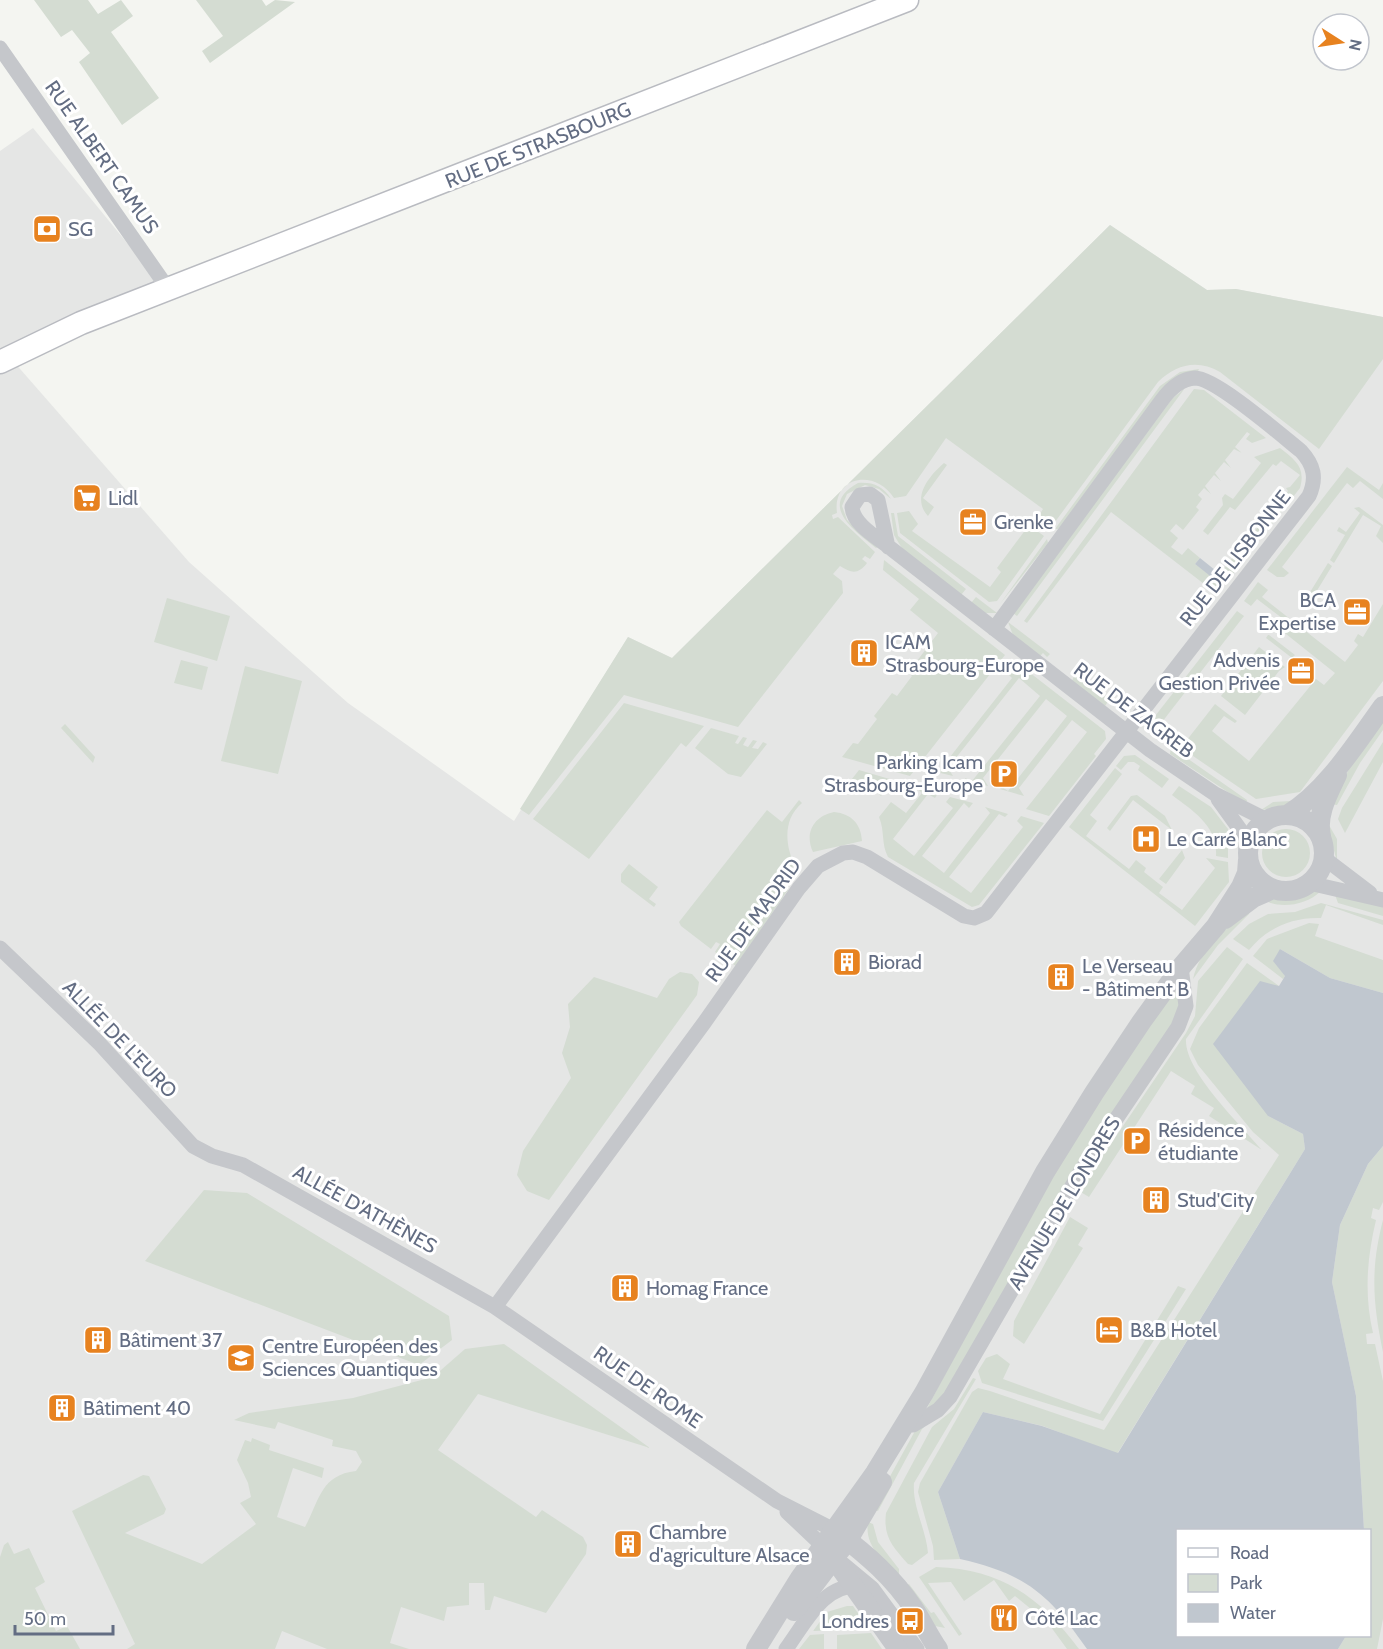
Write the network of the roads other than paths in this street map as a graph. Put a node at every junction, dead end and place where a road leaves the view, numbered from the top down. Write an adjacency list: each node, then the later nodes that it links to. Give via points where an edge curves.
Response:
1 (907, 0): 3 (main road, RUE DE STRASBOURG)
2 (0, 48): 3 (street, RUE ALBERT CAMUS)
3 (169, 290): 4 (main road, RUE DE STRASBOURG, via 81,323)
4 (0, 362)
5 (888, 547): 6 (street, RUE DE ZAGREB)
6 (994, 629): 8 (street, RUE DE ZAGREB); 8 (street, RUE DE LISBONNE, via 1172,388 1192,379 1215,384 1301,451 1311,464 1314,481 1309,496)
7 (1383, 706): 9 (street)
8 (1127, 732): 10 (street, RUE DE ZAGREB); 23 (street, RUE DE MADRID, via 983,916 964,915 875,861 853,852 831,857 815,869)
9 (1342, 761): 11 (street, via 1307,801); 13 (street, via 1322,809)
10 (1215, 794): 12 (street, RUE DE ZAGREB); 14 (street, RUE DE ZAGREB)
11 (1287, 815): 12 (street); 13 (street, via 1305,820)
12 (1267, 819): 14 (street, via 1253,833)
13 (1321, 836): 15 (street)
14 (1249, 851): 17 (street, via 1257,878); 19 (street, AVENUE DE LONDRES, via 1245,880)
15 (1324, 858): 16 (street); 18 (street)
16 (1310, 884): 17 (street, via 1292,891); 18 (street)
17 (1273, 889): 19 (street, AVENUE DE LONDRES, via 1253,898)
18 (1380, 899)
19 (1216, 926): 21 (street, AVENUE DE LONDRES)
20 (0, 948): 22 (street, ALLÉE DE L'EURO, via 99,1043 182,1136)
21 (1181, 967): 24 (street, AVENUE DE LONDRES, via 1045,1172); 25 (street, AVENUE DE LONDRES, via 1186,1006 1178,1027 1078,1174 950,1397 938,1410)
22 (212, 1156): 23 (street, ALLÉE D'ATHÈNES, via 243,1165)
23 (495, 1307): 26 (street, RUE DE ROME)
24 (924, 1393): 25 (street, AVENUE DE LONDRES); 26 (street, AVENUE DE LONDRES)
25 (913, 1425): 26 (street, AVENUE DE LONDRES)
26 (835, 1543): 27 (street); 28 (street); 29 (street); 33 (street, via 870,1556 915,1611)
27 (863, 1586): 30 (street, via 824,1597); 31 (street); 32 (street)
28 (756, 1649)
29 (765, 1649)
30 (786, 1649)
31 (898, 1649)
32 (917, 1649)
33 (938, 1649)

